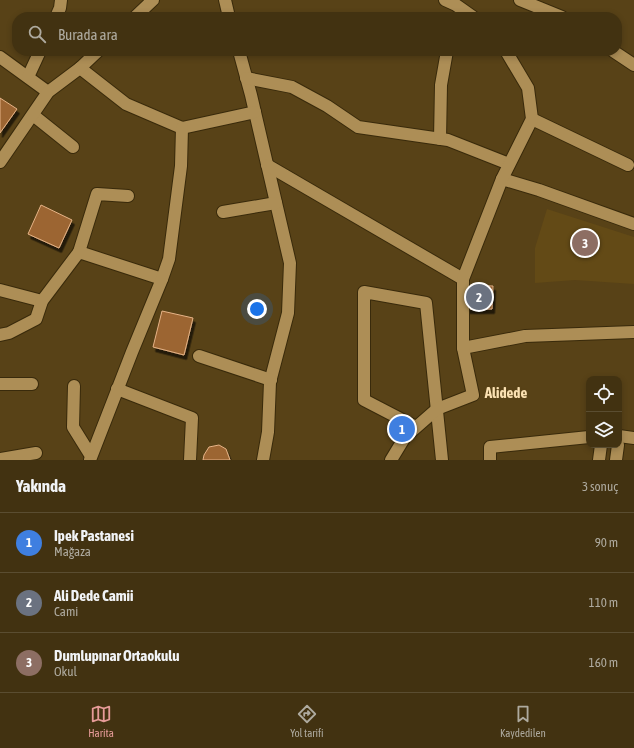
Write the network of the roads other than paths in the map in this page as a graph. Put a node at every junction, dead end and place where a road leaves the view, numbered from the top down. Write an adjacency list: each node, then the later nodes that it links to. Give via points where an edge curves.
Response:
1 (61, 0): 6 (street)
2 (153, 0): 7 (street)
3 (225, 0): 8 (street)
4 (520, 0): 10 (street)
5 (452, 7): 9 (street)
6 (58, 12)
7 (140, 12)
8 (228, 12)
9 (462, 12)
10 (550, 12)
11 (38, 56): 20 (street)
12 (93, 56): 19 (street)
13 (240, 56): 21 (street)
14 (446, 56): 27 (street, via 441,85)
15 (509, 56): 25 (street, via 528,88)
16 (620, 56): 18 (street)
17 (0, 57): 20 (street)
18 (634, 65)
19 (80, 68): 22 (street); 26 (street, via 126,104)
20 (28, 77): 22 (street)
21 (246, 78): 23 (street); 27 (street, via 292,88 327,106 358,127)
22 (48, 92): 24 (street)
23 (254, 112): 26 (street); 31 (street)
24 (33, 115): 28 (street); 29 (street)
25 (532, 119): 30 (street); 32 (street)
26 (182, 128): 39 (street, via 181,166 168,258)
27 (440, 139): 30 (street)
28 (73, 147)
29 (0, 162)
30 (509, 164): 33 (street)
31 (267, 165): 35 (street); 40 (street)
32 (628, 165)
33 (502, 179): 37 (street); 40 (street)
34 (128, 196): 38 (street, via 97,194)
35 (276, 203): 36 (street); 47 (street, via 290,263 288,312)
36 (223, 212)
37 (634, 224)
38 (79, 252): 39 (street); 42 (street)
39 (162, 279): 51 (street)
40 (463, 279): 45 (street)
41 (0, 290): 42 (street)
42 (42, 302): 44 (street, via 36,319 9,334)
43 (634, 332): 45 (street, via 525,336)
44 (0, 335)
45 (463, 348): 52 (street, via 473,395)
46 (199, 356): 47 (street)
47 (270, 380): 63 (street, via 268,432)
48 (0, 384): 49 (street)
49 (32, 384)
50 (74, 386): 60 (street, via 73,427)
51 (117, 389): 60 (street); 62 (street, via 192,418)
52 (437, 409): 53 (street); 53 (street, via 426,302 364,292 364,400); 65 (street)
53 (416, 427): 64 (street, via 405,437)
54 (622, 436): 56 (street)
55 (586, 437): 66 (street, via 490,447)
56 (634, 438)
57 (601, 448): 67 (street)
58 (618, 448): 68 (street)
59 (36, 453): 61 (street)
60 (90, 458)
61 (0, 459)
62 (190, 460)
63 (263, 460)
64 (391, 460)
65 (442, 460)
66 (490, 460)
67 (599, 460)
68 (616, 460)

